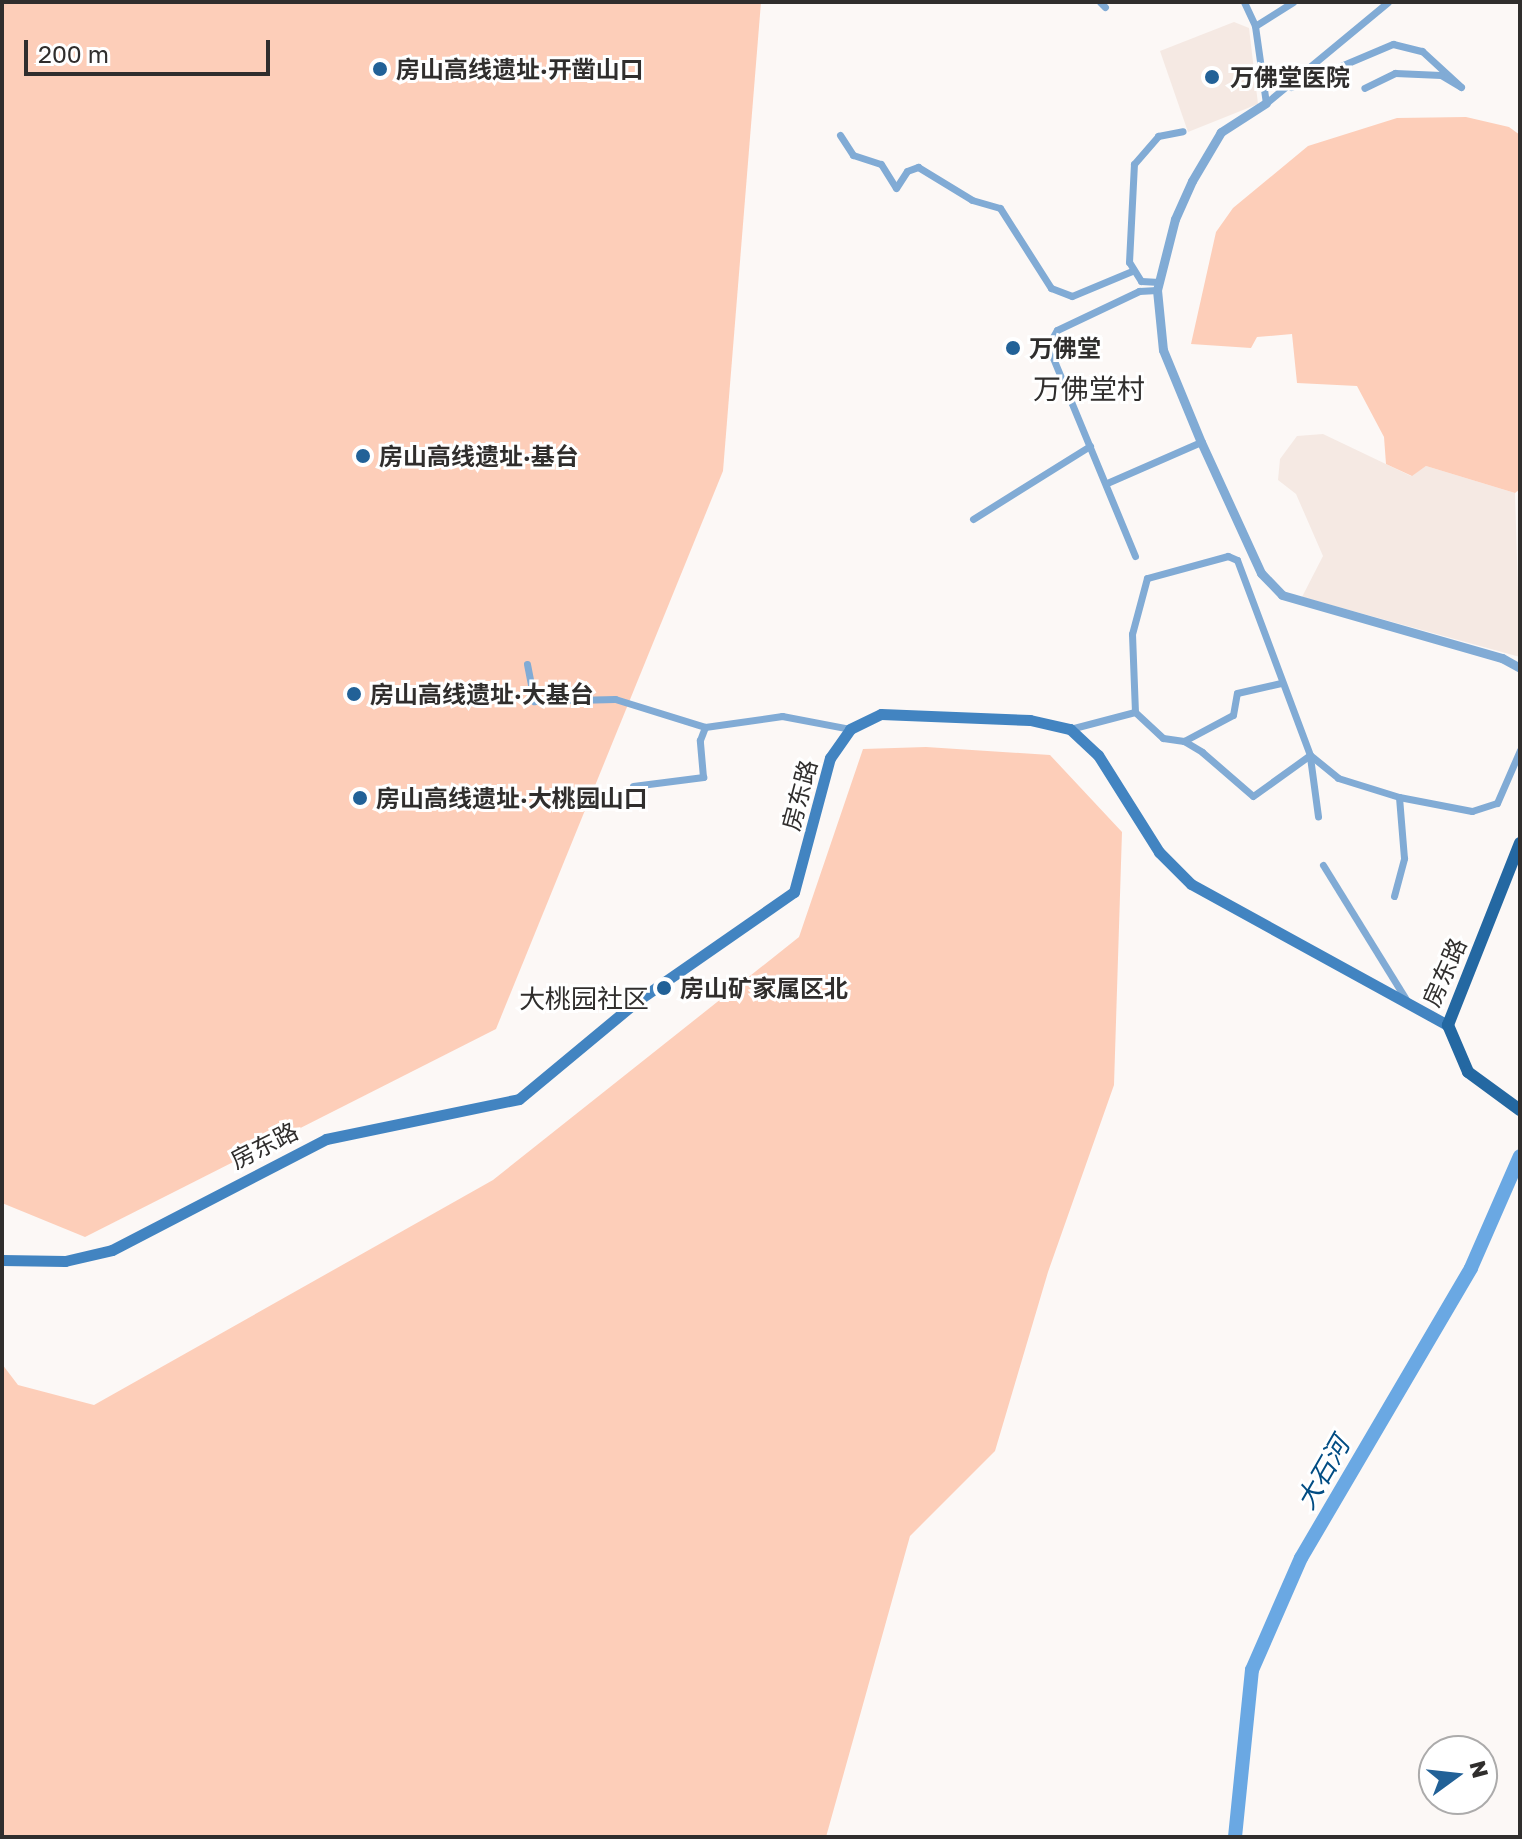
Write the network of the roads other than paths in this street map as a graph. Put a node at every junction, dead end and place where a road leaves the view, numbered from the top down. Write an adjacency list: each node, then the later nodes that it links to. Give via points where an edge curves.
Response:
1 (1244, 2): 4 (street)
2 (1293, 2): 4 (street)
3 (1388, 2): 5 (street, via 1295,75)
4 (1255, 26): 7 (street)
5 (1291, 87): 6 (street, via 1393,44 1422,51 1461,87 1441,75 1395,73); 7 (street)
6 (1364, 88)
7 (1266, 103): 11 (street, via 1221,132 1203,162 1175,219)
8 (1183, 131): 10 (street, via 1158,136 1134,164)
9 (840, 135): 10 (street, via 853,155 881,164 896,188 907,171 918,167 972,200 1000,208 1051,288 1072,296)
10 (1132, 271): 11 (street, via 1141,281)
11 (1158, 286): 12 (street, via 1163,350); 13 (street, via 1057,330 1050,340 1050,354)
12 (1201, 442): 14 (street); 18 (street, via 1261,573 1282,595 1502,658)
13 (1090, 446): 14 (street); 15 (street)
14 (1107, 483): 16 (street)
15 (973, 519)
16 (1135, 556)
17 (527, 664): 21 (street, via 534,701 615,699)
18 (1520, 668)
19 (1281, 683): 20 (street, via 1237,560 1228,556 1147,578 1132,634); 24 (street, via 1237,693 1233,715); 26 (street)
20 (1135, 712): 23 (street); 24 (street, via 1163,738)
21 (705, 727): 22 (street, via 782,716); 27 (street, via 700,740 703,777)
22 (850, 729): 23 (main road, via 881,714 901,713 1030,720); 36 (main road, 房东路, via 830,758 794,892 637,1001 519,1099 326,1139 112,1250 54,1262)
23 (1070, 729): 33 (main road, 房东路, via 1098,755 1159,852 1191,884)
24 (1184, 741): 26 (street, via 1253,796)
25 (1520, 750): 28 (street, via 1497,803 1489,807 1472,811)
26 (1310, 755): 28 (street, via 1338,778); 29 (street)
27 (633, 786)
28 (1399, 797): 32 (street, via 1404,858)
29 (1318, 816)
30 (1520, 843): 34 (main road, 房东路)
31 (1323, 865): 33 (street)
32 (1394, 896)
33 (1408, 1003): 34 (main road, 房东路)
34 (1448, 1025): 35 (main road, via 1462,1063)
35 (1520, 1110)
36 (2, 1260)

